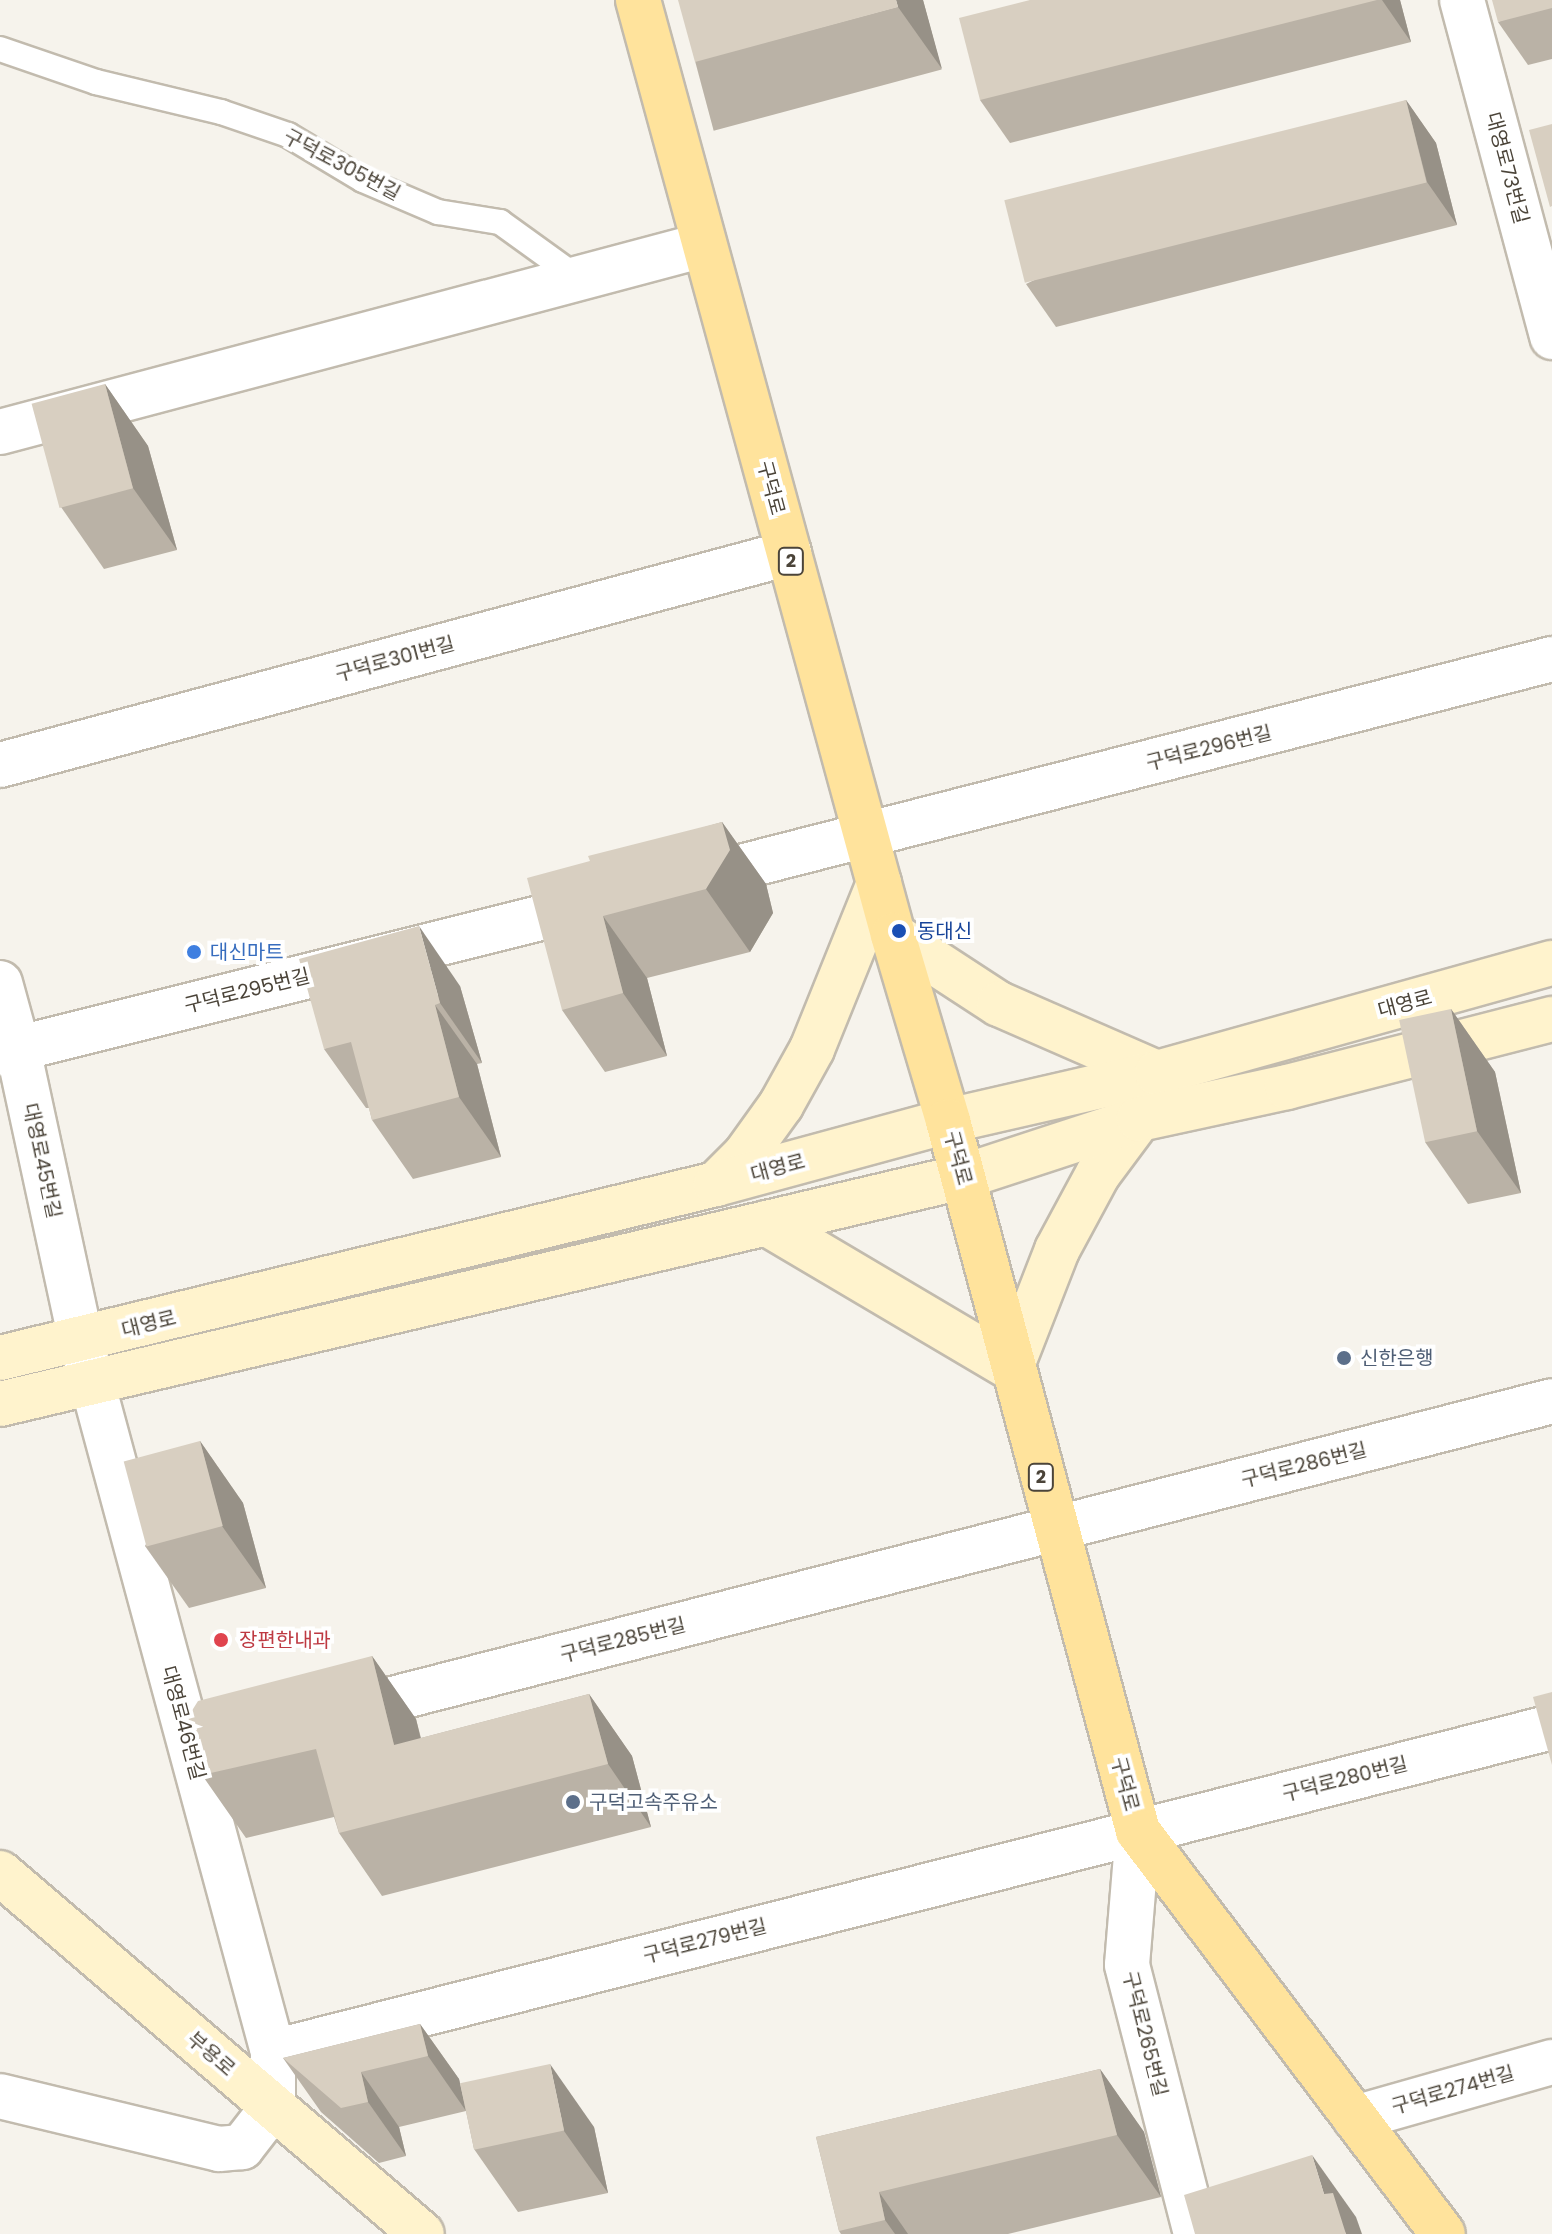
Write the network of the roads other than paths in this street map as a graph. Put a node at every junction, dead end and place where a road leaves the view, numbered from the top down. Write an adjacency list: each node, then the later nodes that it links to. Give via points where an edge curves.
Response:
1 (638, 0): 4 (main road, 구덕로 / 2)
2 (1462, 0): 6 (street, 대영로73번길)
3 (0, 49): 5 (lane, 구덕로305번길, via 96,82 221,112 288,135 363,180 438,212 500,222)
4 (704, 245): 5 (street); 8 (main road, 구덕로 / 2)
5 (579, 279): 7 (street)
6 (1552, 337)
7 (0, 432)
8 (789, 553): 10 (street, 구덕로301번길); 11 (main road, 구덕로 / 2)
9 (1552, 659): 11 (street, 구덕로296번길)
10 (0, 765)
11 (866, 836): 12 (main road, 구덕로 / 2); 17 (street, 구덕로295번길)
12 (879, 883): 13 (main road, 구덕로 / 2); 22 (main road, via 812,1049 781,1105)
13 (893, 935): 18 (main road, via 999,1004); 20 (main road, 구덕로 / 2)
14 (1552, 963): 18 (main road, 대영로)
15 (0, 983): 17 (street, 대영로45번길)
16 (1552, 1019): 19 (main road, 대영로)
17 (9, 1051): 25 (street, 대영로45번길)
18 (1157, 1073): 20 (main road, 대영로)
19 (1139, 1119): 21 (main road, 대영로); 26 (main road, via 1098,1174 1057,1250)
20 (948, 1121): 21 (main road, 구덕로 / 2); 22 (main road, 대영로)
21 (962, 1177): 23 (main road, 대영로); 26 (main road, 구덕로 / 2)
22 (716, 1184): 25 (main road, 대영로)
23 (766, 1223): 25 (main road, 대영로); 26 (main road)
24 (0, 1358): 25 (main road, 대영로)
25 (86, 1360): 28 (main road, 대영로); 33 (street, 대영로46번길)
26 (1011, 1368): 29 (main road, 구덕로 / 2)
27 (1552, 1401): 29 (street, 구덕로286번길)
28 (0, 1404)
29 (1055, 1529): 30 (street, 구덕로285번길); 34 (main road, 구덕로 / 2)
30 (299, 1723)
31 (1552, 1727): 34 (street, 구덕로280번길)
32 (237, 1739): 33 (street)
33 (190, 1751): 36 (street, 대영로46번길)
34 (1138, 1831): 36 (street, 구덕로279번길); 40 (main road, 구덕로 / 2); 42 (street, 구덕로265번길, via 1127,1965)
35 (0, 1873): 39 (main road, 부용로)
36 (273, 2052): 39 (street, 대영로46번길)
37 (1552, 2062): 40 (street, 구덕로274번길)
38 (0, 2096): 39 (street, via 219,2149 242,2147)
39 (273, 2107): 41 (main road, 부용로)
40 (1355, 2118): 43 (main road, 구덕로 / 2)
41 (422, 2234)
42 (1196, 2234)
43 (1443, 2234)

